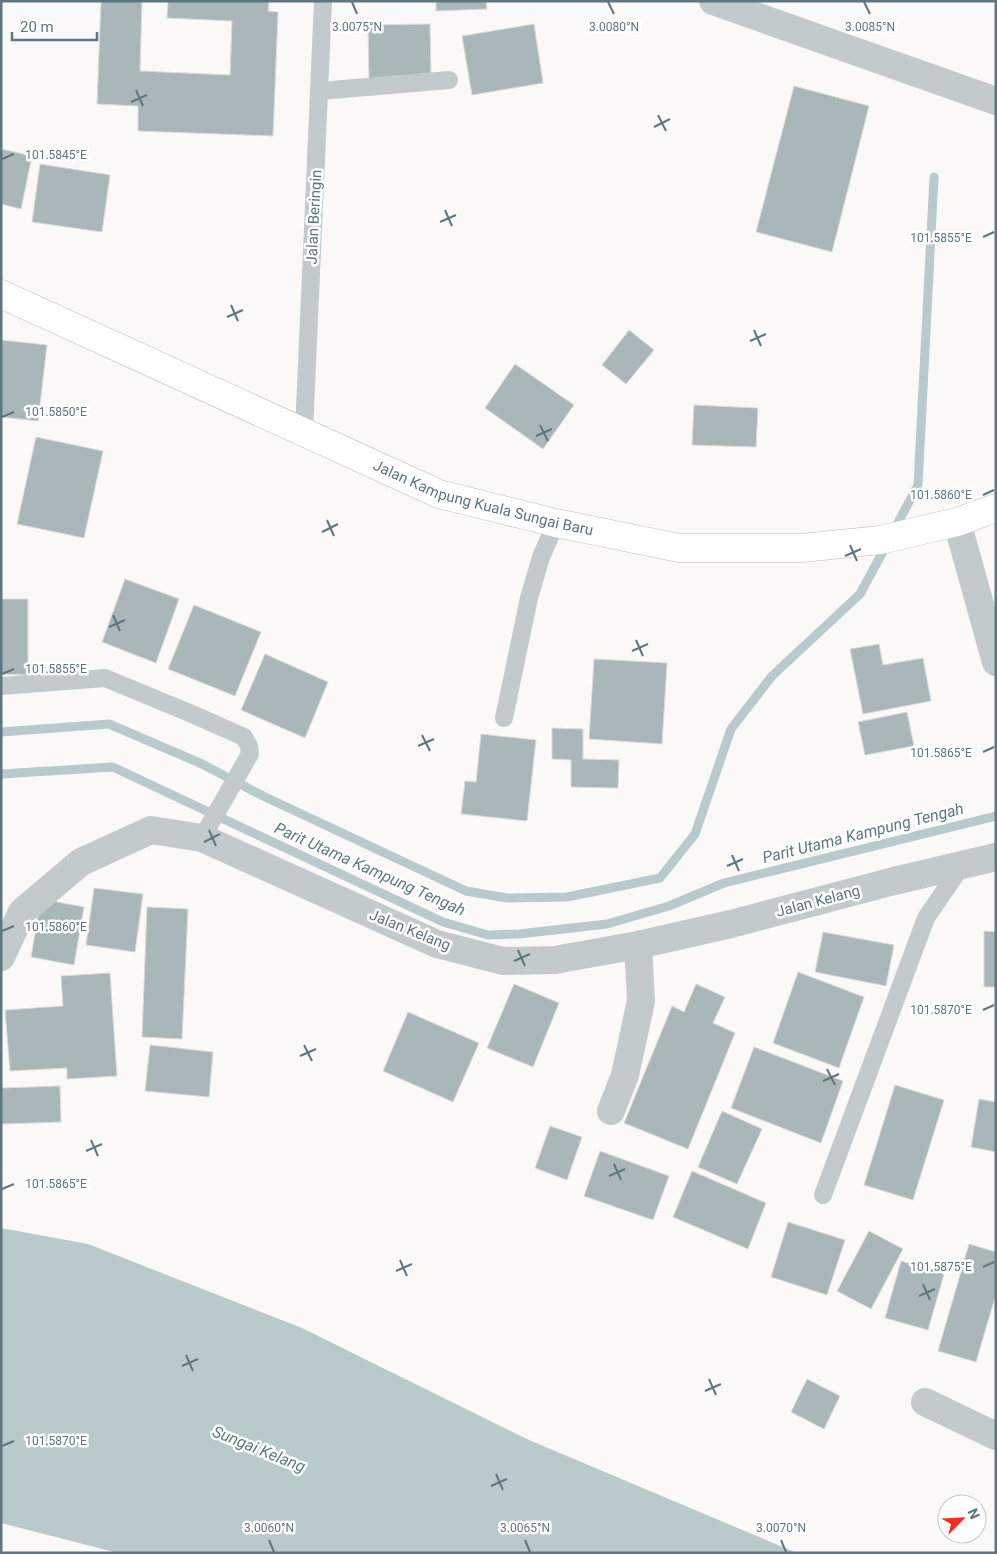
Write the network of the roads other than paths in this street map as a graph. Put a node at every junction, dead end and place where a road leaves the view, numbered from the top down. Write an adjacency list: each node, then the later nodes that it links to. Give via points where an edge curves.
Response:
1 (323, 1): 4 (lane, Jalan Beringin)
2 (713, 1): 5 (street)
3 (450, 80): 4 (lane)
4 (320, 91): 7 (lane, Jalan Beringin)
5 (996, 101)
6 (1, 294): 7 (street, Jalan Kampung Kuala Sungai Baru)
7 (304, 432): 10 (street, Jalan Kampung Kuala Sungai Baru, via 438,494)
8 (996, 508): 9 (street, Jalan Kampung Kuala Sungai Baru)
9 (957, 522): 10 (street, Jalan Kampung Kuala Sungai Baru, via 880,540 802,548 679,548); 11 (street)
10 (556, 523): 13 (lane, via 541,557 529,598)
11 (996, 662)
12 (1, 686): 14 (lane, via 105,678 244,738 250,754)
13 (504, 718)
14 (202, 838): 17 (street, Jalan Kelang, via 437,944 503,961 555,960); 18 (street, Jalan Kelang, via 152,830 80,862 22,912)
15 (996, 857): 16 (street, Jalan Kelang)
16 (964, 864): 17 (street, Jalan Kelang); 20 (lane, via 926,918)
17 (638, 945): 19 (street, via 641,1001 625,1075)
18 (1, 957)
19 (611, 1111)
20 (823, 1194)
21 (926, 1402): 22 (street)
22 (996, 1436)

